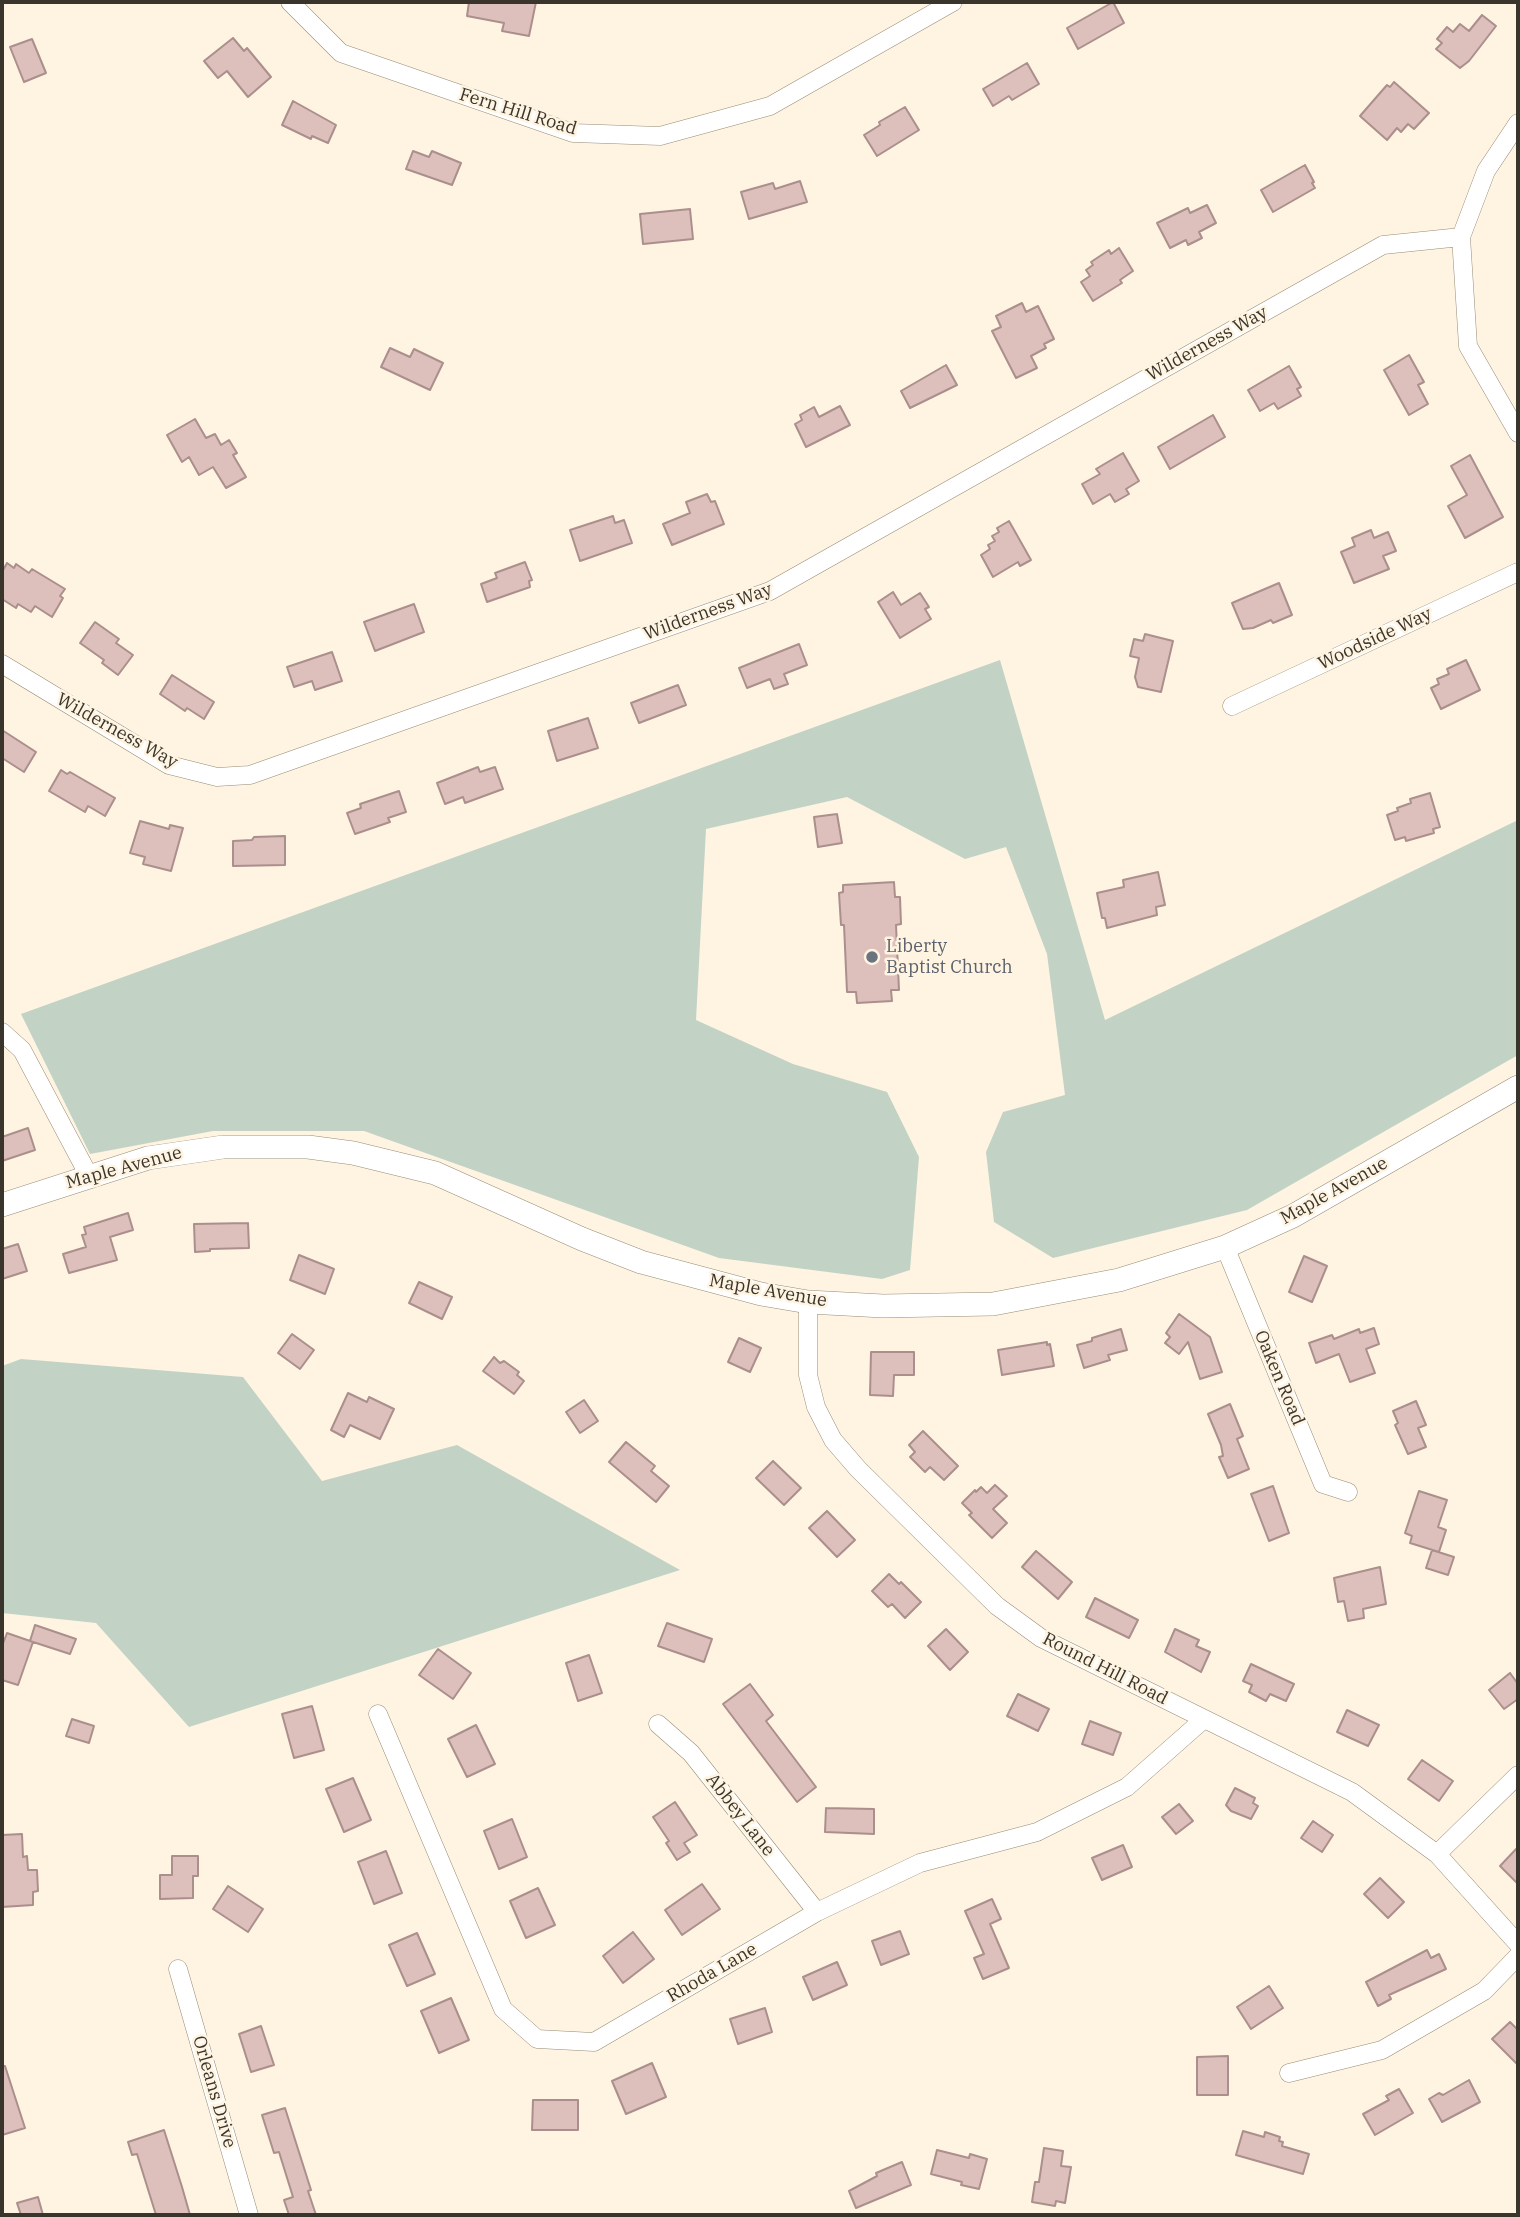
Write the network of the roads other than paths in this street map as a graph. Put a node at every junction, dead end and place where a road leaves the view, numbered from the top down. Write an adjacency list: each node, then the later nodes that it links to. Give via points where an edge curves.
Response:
1 (290, 2): 2 (street, Fern Hill Road, via 341,54 573,133 660,136 770,106)
2 (953, 2)
3 (1518, 123): 4 (street, via 1486,171)
4 (1461, 237): 5 (street, via 1468,346); 7 (street, Wilderness Way, via 1383,244 770,591 250,775 217,777 169,765)
5 (1518, 433)
6 (1518, 572): 8 (street, Woodside Way)
7 (2, 664)
8 (1232, 706)
9 (2, 1032): 11 (street, via 22,1050)
10 (1518, 1087): 13 (main road, Maple Avenue, via 1293,1216)
11 (89, 1176): 12 (main road, Maple Avenue); 14 (main road, Maple Avenue, via 148,1158 223,1147 308,1147 353,1153 435,1173 640,1262)
12 (2, 1205)
13 (1225, 1247): 14 (main road, Maple Avenue, via 1119,1280 993,1304); 15 (street, Oaken Road, via 1323,1484)
14 (808, 1302): 17 (street, Round Hill Road, via 808,1374 816,1407 833,1440 858,1469 997,1605 1041,1639)
15 (1348, 1492)
16 (378, 1714): 21 (street, Rhoda Lane, via 503,2009 537,2039 594,2042)
17 (1204, 1719): 20 (street, Round Hill Road, via 1352,1792); 21 (street, Rhoda Lane, via 1127,1787 1037,1832 920,1863)
18 (658, 1724): 21 (street, Abbey Lane, via 691,1753)
19 (1518, 1775): 20 (street)
20 (1437, 1854): 22 (street, Round Hill Road)
21 (817, 1912)
22 (1518, 1944)
23 (1518, 1955): 25 (street, via 1484,1992 1382,2050)
24 (178, 1969): 26 (street, Orleans Drive)
25 (1289, 2073)
26 (249, 2215)

